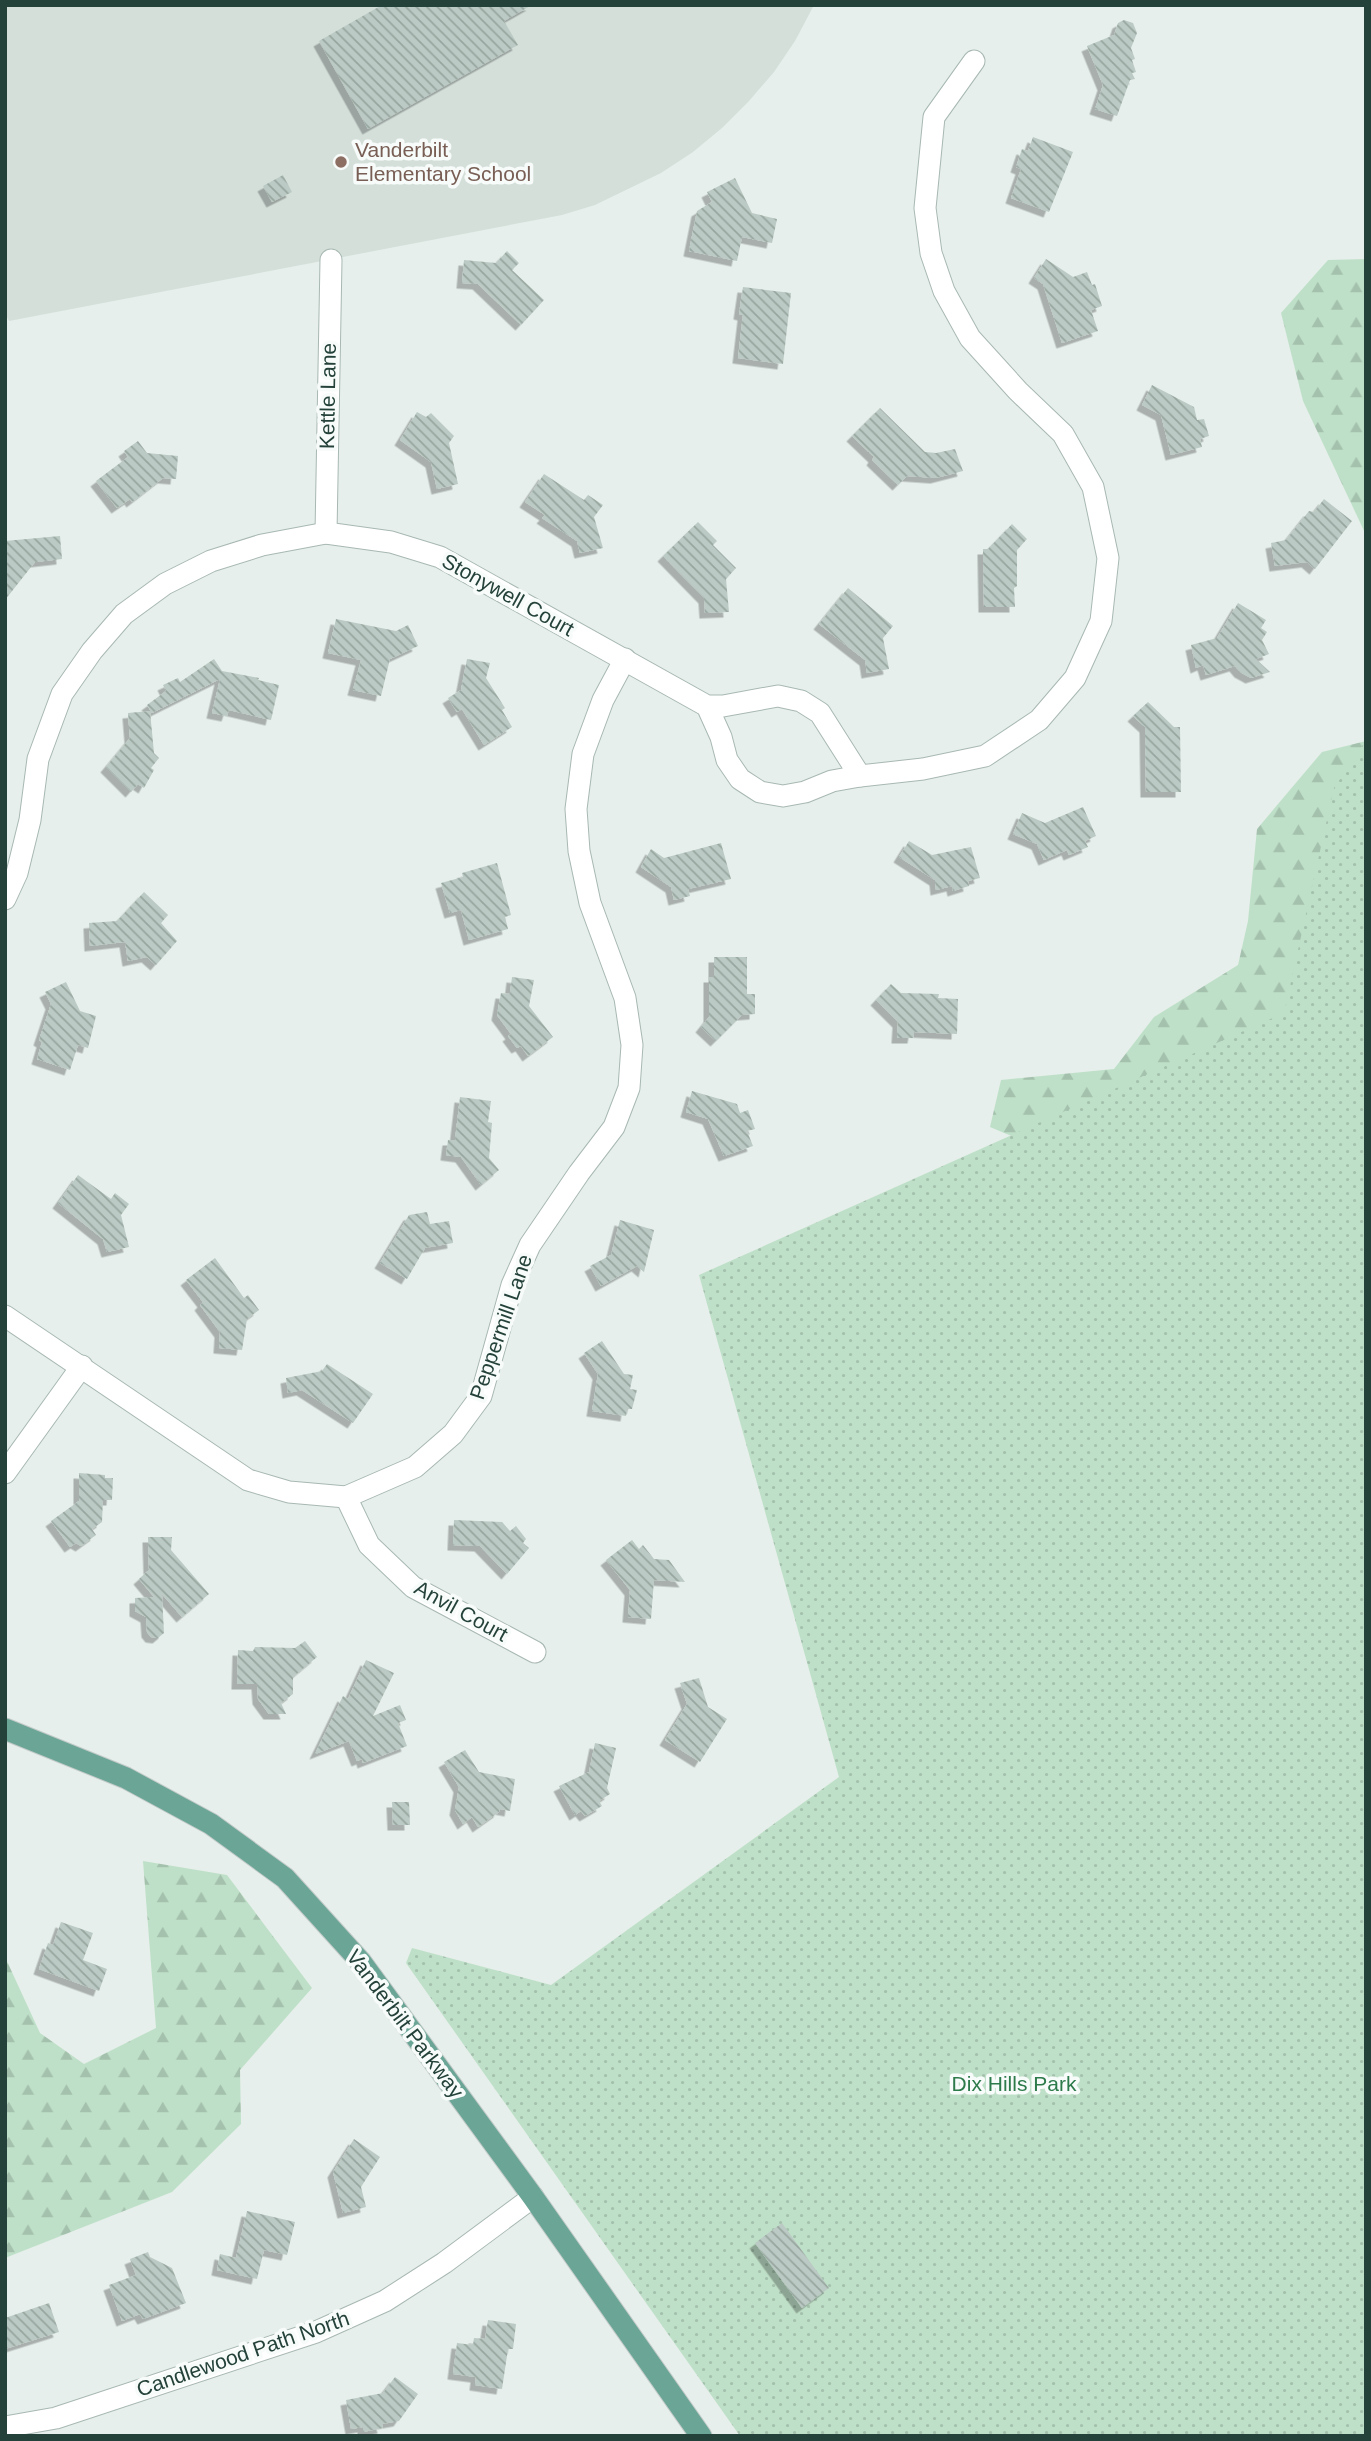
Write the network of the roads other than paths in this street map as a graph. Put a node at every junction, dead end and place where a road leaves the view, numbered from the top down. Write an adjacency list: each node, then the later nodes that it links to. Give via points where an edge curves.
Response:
1 (974, 61): 6 (street, via 934,117 925,208 931,253 944,291 970,338 1063,434 1093,487 1108,558 1101,621 1076,678 1039,720 985,756)
2 (331, 260): 3 (street, Kettle Lane)
3 (326, 533): 4 (street, Stonywell Court, via 391,542 440,557); 7 (street, Stonywell Court, via 211,561 164,584 124,614 62,694 37,759 27,834 18,873)
4 (625, 659): 5 (street, Stonywell Court); 11 (street, Peppermill Lane, via 603,700 583,754 576,809 590,903 625,998 632,1045 629,1088 614,1127 530,1245 512,1285 481,1396 453,1434 415,1467)
5 (707, 706): 6 (street, via 778,696 801,701 820,713); 6 (street, via 727,760 740,779 760,792 783,796)
6 (860, 776)
7 (5, 899)
8 (5, 1316): 9 (street, Peppermill Lane)
9 (82, 1366): 10 (street); 11 (street, Peppermill Lane, via 248,1480 289,1492)
10 (5, 1473)
11 (346, 1497): 12 (street, Anvil Court, via 369,1545 412,1587)
12 (535, 1652)
13 (5, 1729): 14 (main road, Vanderbilt Parkway, via 126,1777 211,1824 285,1878 361,1962)
14 (533, 2197): 15 (street, Candlewood Path North, via 385,2301 316,2332 56,2418); 16 (main road, Vanderbilt Parkway)
15 (5, 2427)
16 (701, 2436)

